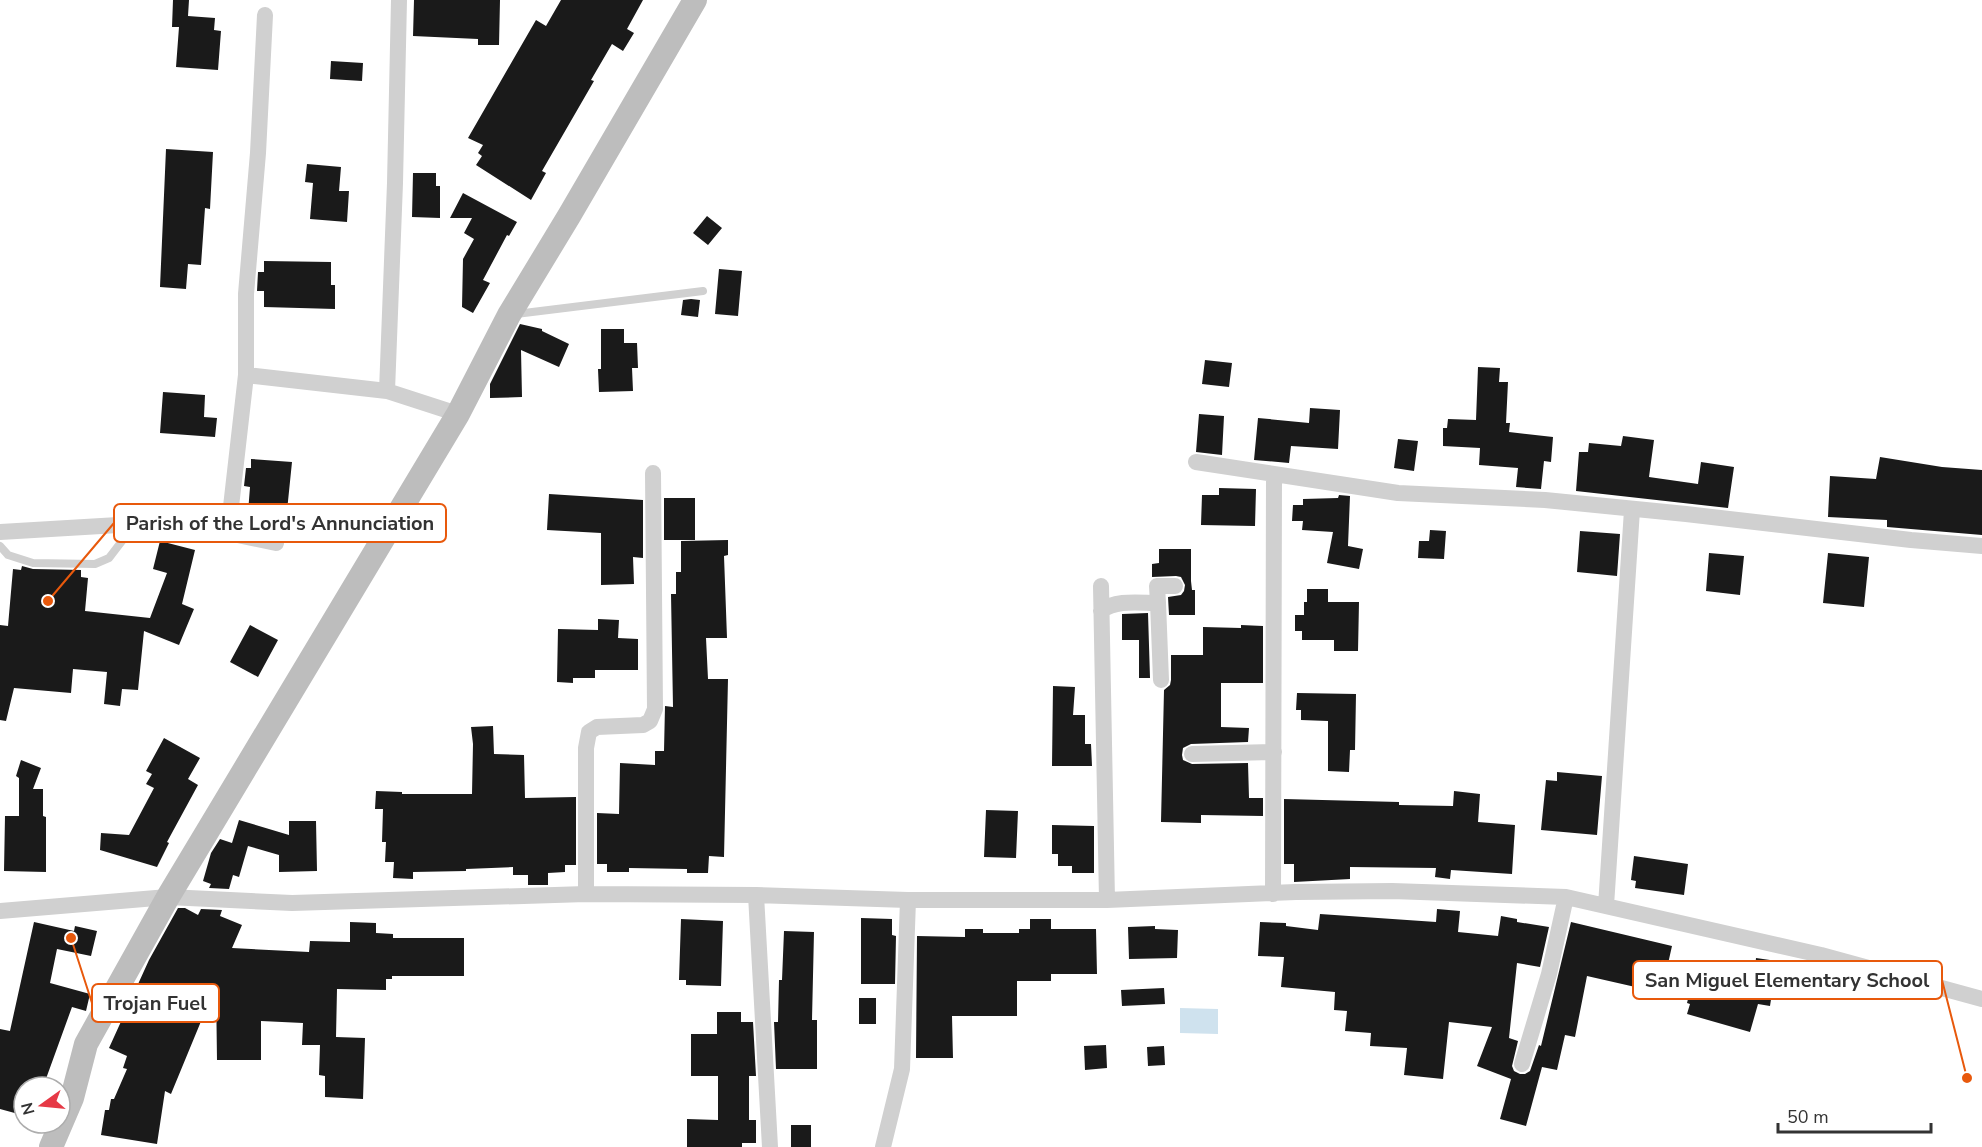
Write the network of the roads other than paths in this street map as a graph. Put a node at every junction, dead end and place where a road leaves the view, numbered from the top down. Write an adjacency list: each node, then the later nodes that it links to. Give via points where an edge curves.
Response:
1 (399, 0): 7 (street)
2 (695, 0): 5 (main road)
3 (265, 15): 6 (street, via 246,294)
4 (703, 291): 5 (lane)
5 (509, 315): 8 (main road)
6 (246, 375): 7 (street); 15 (street)
7 (387, 391): 8 (street)
8 (458, 414): 29 (main road)
9 (1196, 462): 11 (street)
10 (653, 473): 26 (street, via 655,709 644,725 597,727 587,737)
11 (1274, 475): 12 (street, via 1398,493 1545,500); 24 (street)
12 (1632, 510): 18 (street); 33 (street)
13 (135, 524): 14 (street); 15 (street); 17 (lane, via 109,558 95,564 33,563 8,555)
14 (0, 532)
15 (228, 533): 16 (street)
16 (276, 543)
17 (0, 546)
18 (1982, 546)
19 (1101, 586): 22 (street)
20 (1175, 586): 21 (street, via 1157,586)
21 (1158, 603): 22 (street, via 1117,603); 23 (street)
22 (1101, 611): 32 (street)
23 (1161, 680)
24 (1274, 752): 25 (street); 27 (street)
25 (1192, 754)
26 (586, 894): 28 (street); 29 (street, via 292,903)
27 (1273, 894): 30 (street, via 1392,891); 32 (street)
28 (756, 895): 31 (street); 38 (street)
29 (168, 897): 34 (street); 37 (main road, via 86,1044 72,1098)
30 (1566, 897): 33 (street); 36 (street, via 1549,974)
31 (908, 900): 32 (street); 39 (street, via 902,1069)
32 (1107, 900)
33 (1606, 906): 35 (street, via 1821,956)
34 (0, 911)
35 (1982, 999)
36 (1522, 1064)
37 (51, 1147)
38 (770, 1147)
39 (883, 1147)

